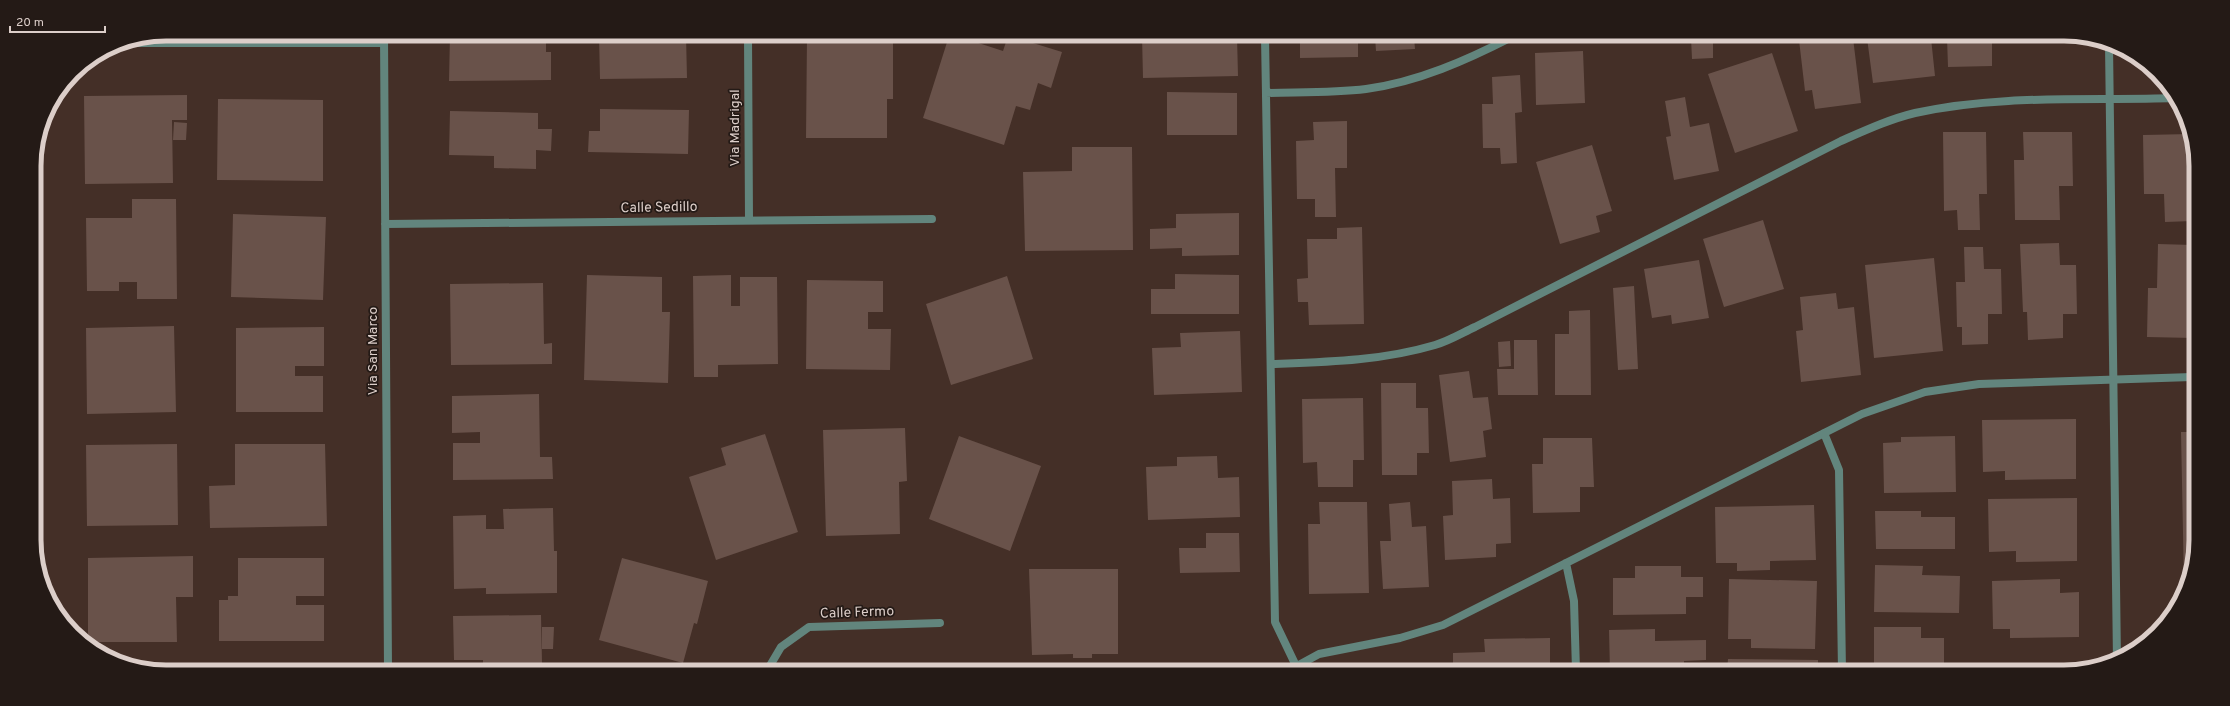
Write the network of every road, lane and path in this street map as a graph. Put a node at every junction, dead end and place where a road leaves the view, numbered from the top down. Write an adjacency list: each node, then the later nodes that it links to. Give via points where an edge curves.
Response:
1 (254, 41): 6 (street)
2 (384, 41): 13 (street, Via San Marco)
3 (748, 41): 12 (street, Via Madrigal)
4 (1265, 41): 8 (street)
5 (1504, 41): 8 (street, via 1454,65 1374,87)
6 (144, 43)
7 (2109, 49): 10 (street)
8 (1266, 93): 14 (street)
9 (2169, 98): 10 (street)
10 (2110, 100): 14 (street, via 2001,101 1915,114 1878,125 1841,140 1475,328 1437,344 1354,361); 16 (street)
11 (932, 219): 12 (street, Calle Sedillo)
12 (749, 220): 13 (street, Calle Sedillo)
13 (385, 224): 21 (street, Via San Marco)
14 (1271, 364): 23 (street, via 1275,622)
15 (2189, 378): 16 (street)
16 (2113, 381): 17 (street, via 1979,384 1925,392 1862,414); 20 (street)
17 (1824, 433): 18 (street); 26 (street, via 1839,470)
18 (1566, 563): 24 (street, via 1443,625 1400,638 1319,654); 25 (street, via 1574,601)
19 (940, 623): 22 (street, Calle Fermo, via 809,628 781,647)
20 (2117, 653)
21 (388, 665)
22 (770, 665)
23 (1296, 665)
24 (1302, 665)
25 (1576, 665)
26 (1842, 665)

